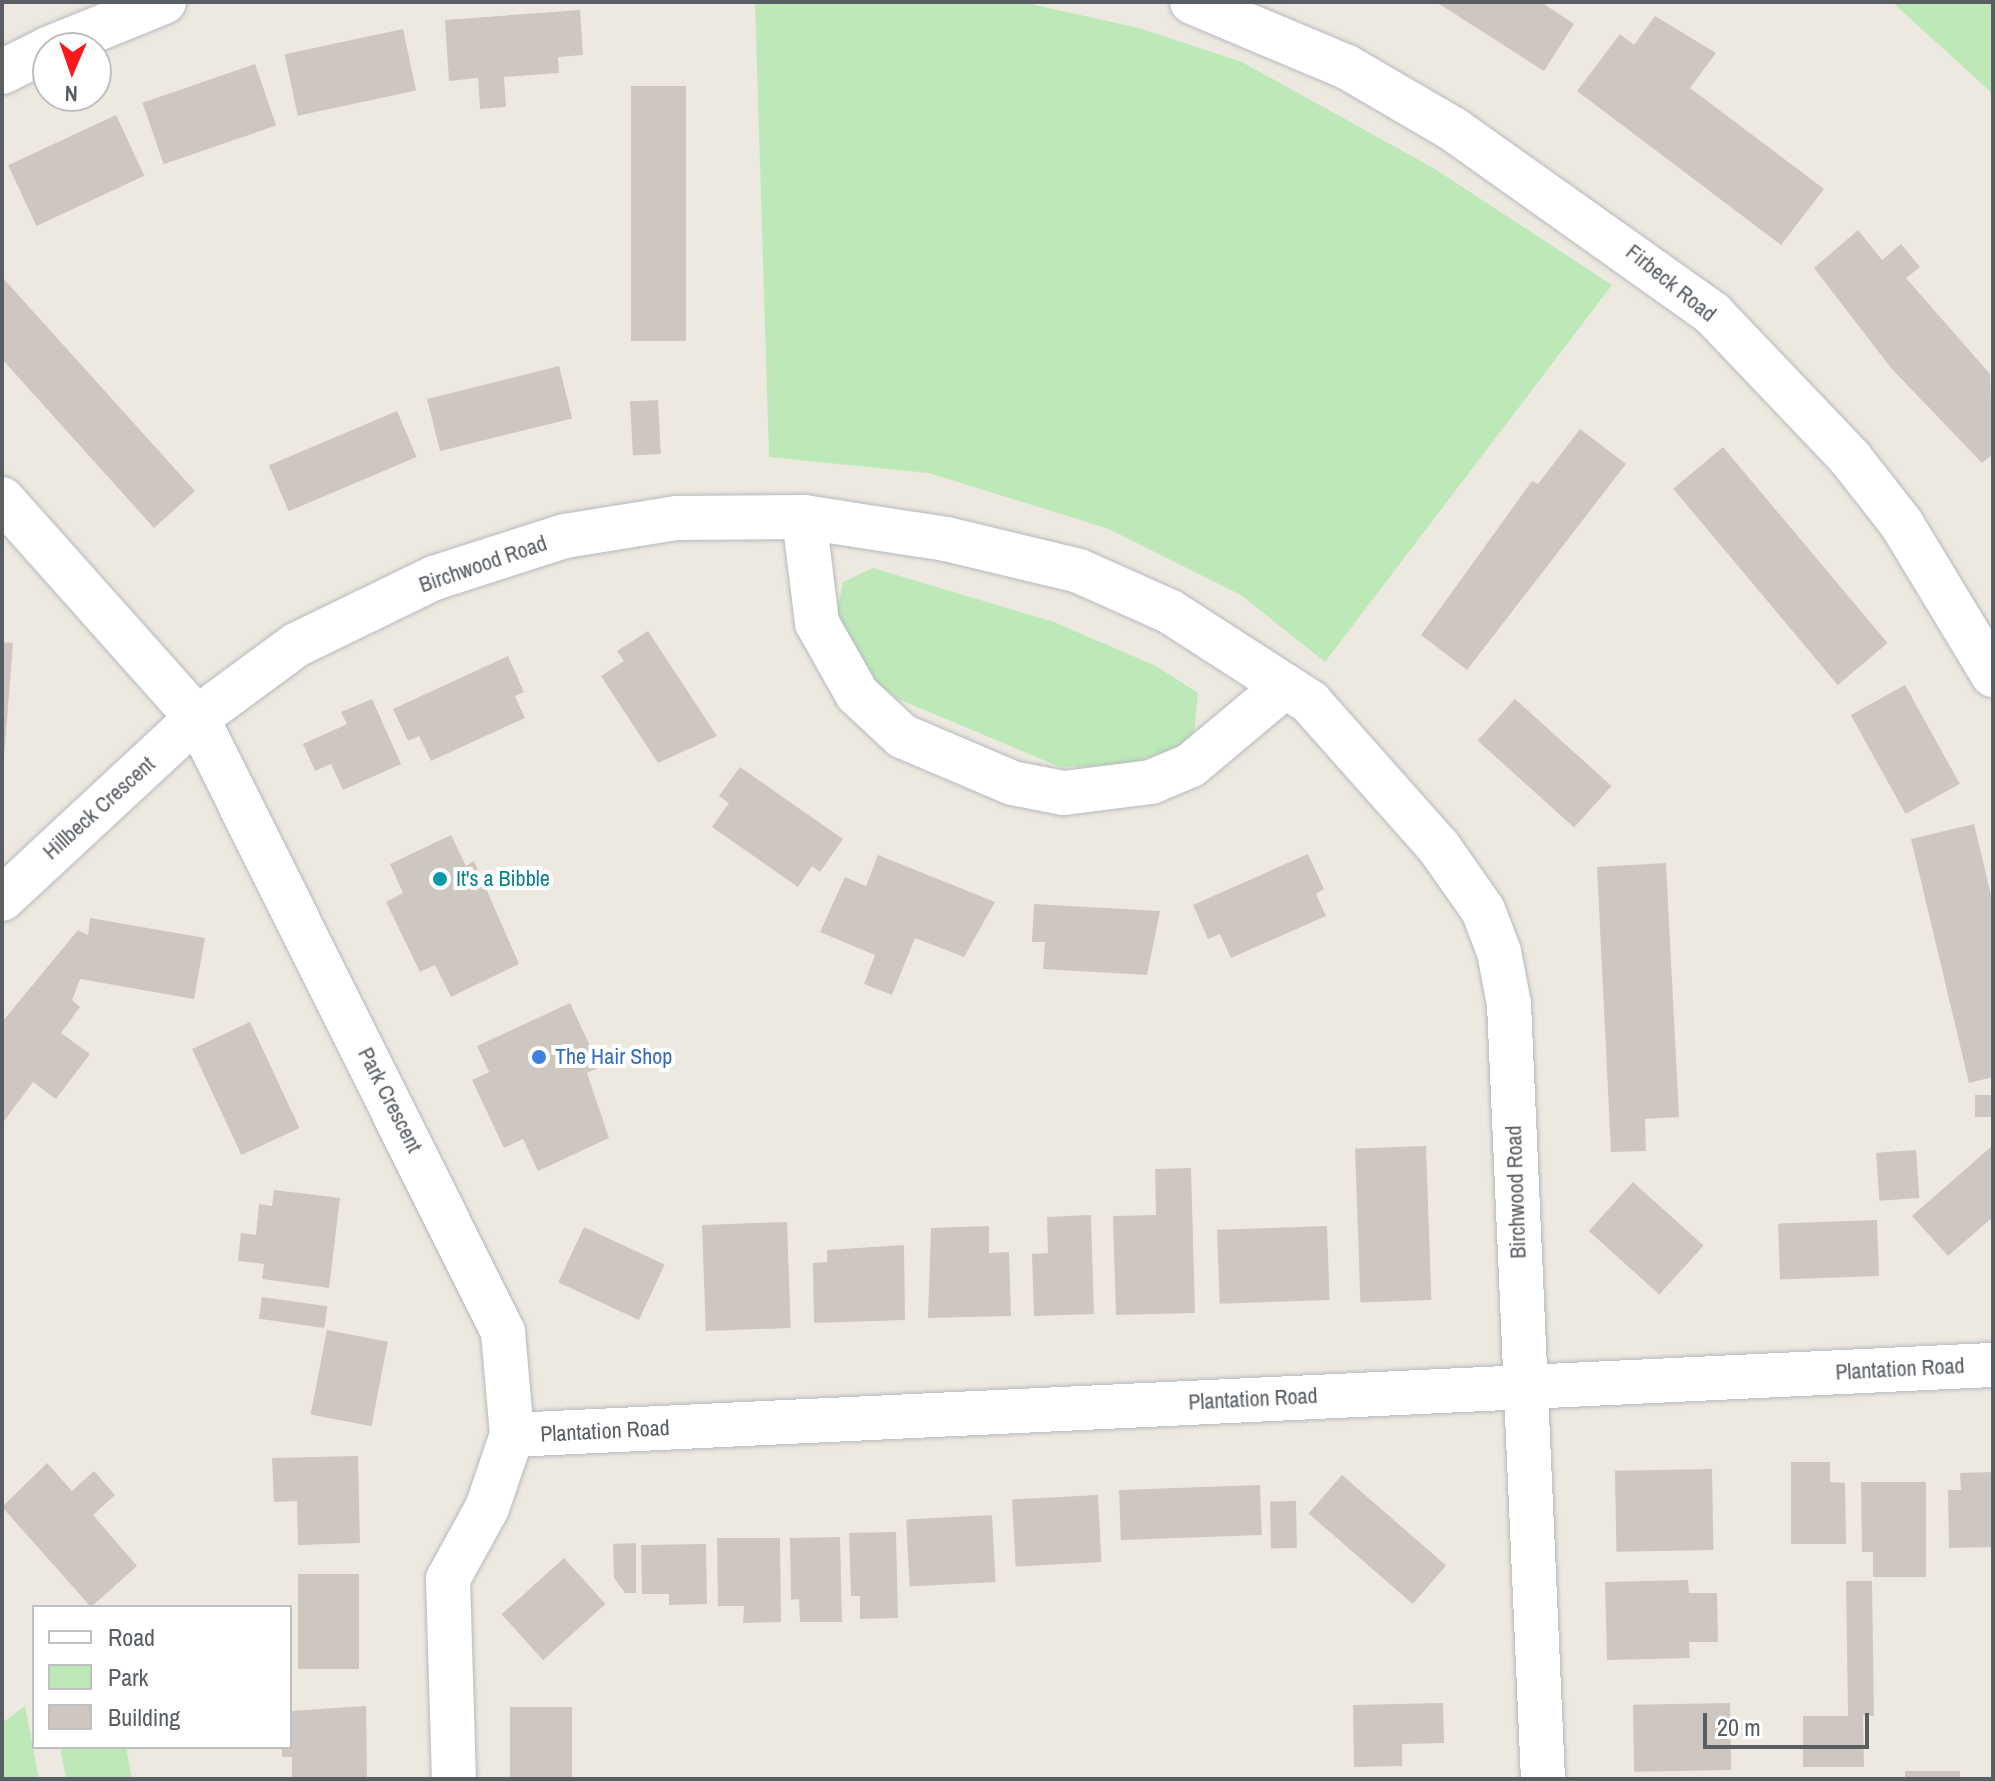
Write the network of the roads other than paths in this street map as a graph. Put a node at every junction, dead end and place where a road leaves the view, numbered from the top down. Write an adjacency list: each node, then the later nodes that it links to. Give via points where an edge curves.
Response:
1 (164, 2): 4 (street)
2 (1192, 2): 3 (street, Firbeck Road)
3 (1241, 9): 9 (street, Firbeck Road, via 1453,129 1713,314 1850,458 1901,523)
4 (89, 32)
5 (32, 57): 6 (street)
6 (2, 72)
7 (2, 499): 11 (street, Park Crescent)
8 (804, 517): 10 (street, Birchwood Road, via 946,539 1079,571 1169,611); 10 (street, via 817,623 857,694 902,736 1012,783 1064,793 1151,782 1191,765); 11 (street, Birchwood Road, via 676,518 492,556 296,645)
9 (1993, 675)
10 (1285, 686): 14 (street, Birchwood Road, via 1310,702 1438,846 1483,910 1499,952 1509,1004)
11 (197, 718): 12 (street, Hillbeck Crescent); 15 (street, Park Crescent, via 477,1271 503,1332)
12 (2, 899)
13 (1993, 1365): 14 (street, Plantation Road)
14 (1523, 1386): 15 (street, Plantation Road); 17 (street, Birchwood Road)
15 (512, 1435): 16 (street, Park Crescent, via 487,1508 448,1579)
16 (454, 1779)
17 (1543, 1779)

